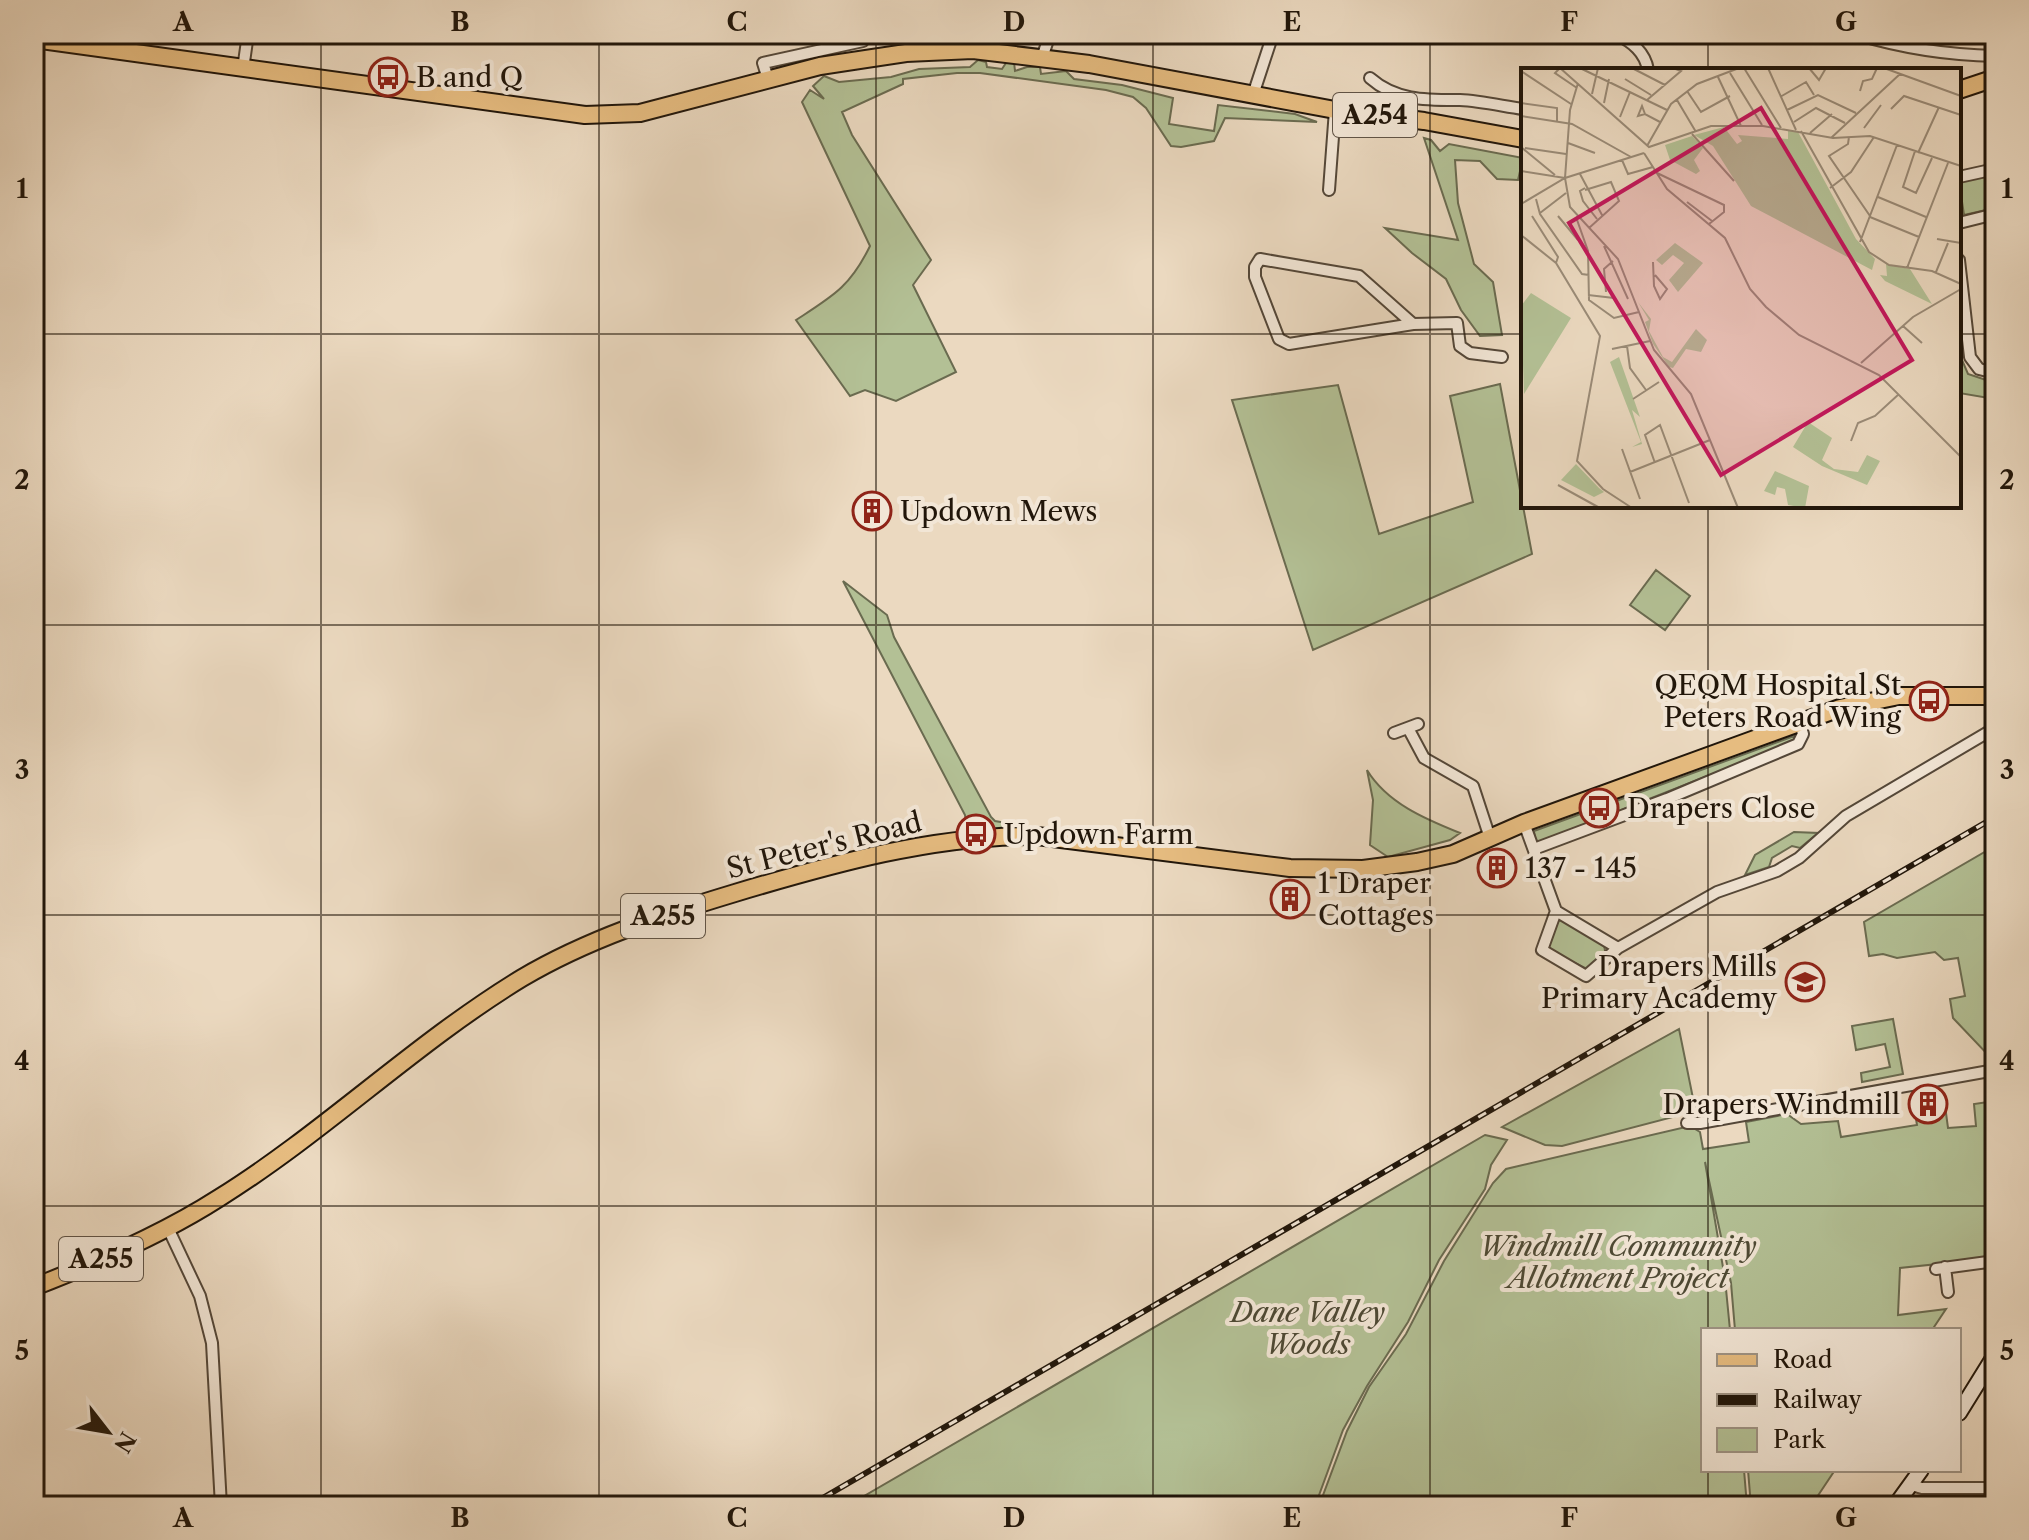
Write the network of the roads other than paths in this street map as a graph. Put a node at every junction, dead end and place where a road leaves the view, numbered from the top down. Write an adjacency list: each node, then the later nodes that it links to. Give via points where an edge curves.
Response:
1 (248, 34): 13 (street)
2 (1050, 34): 10 (street)
3 (1273, 34): 18 (street)
4 (1616, 34): 12 (street, via 1640,52)
5 (1856, 34): 9 (street, via 1942,54)
6 (862, 37): 11 (street); 16 (street, via 763,63)
7 (34, 39): 13 (main road, A254)
8 (942, 42): 10 (main road, A254); 11 (main road, A254)
9 (1995, 56)
10 (1042, 58): 18 (main road, A254)
11 (866, 59): 16 (main road, A254)
12 (1648, 68)
13 (243, 69): 16 (main road, A254, via 585,115 640,113)
14 (1370, 78): 19 (street, via 1378,88 1430,102 1460,100 1472,106)
15 (1995, 78): 17 (main road)
16 (768, 79)
17 (1961, 89)
18 (1253, 95): 20 (main road, A254)
19 (1521, 109)
20 (1335, 110): 21 (main road, A254); 24 (street)
21 (1521, 139)
22 (1995, 169): 23 (street)
23 (1961, 177)
24 (1329, 190)
25 (1995, 214): 26 (street)
26 (1961, 222)
27 (1961, 278): 30 (street, via 1970,357 1979,369)
28 (1413, 324): 28 (street, via 1359,276 1260,259 1255,267 1279,339 1289,344); 29 (street, via 1457,323 1460,346 1470,353)
29 (1502, 357)
30 (1995, 373)
31 (1995, 696): 32 (main road, St Peter's Road / A255, via 1877,699)
32 (1800, 723): 35 (main road, St Peter's Road / A255); 37 (street, via 1803,734 1798,744)
33 (1995, 728): 39 (street, via 1846,816 1777,871 1717,892)
34 (1394, 733): 36 (street, via 1413,726 1424,758 1473,786)
35 (1524, 823): 36 (main road, St Peter's Road / A255); 37 (street)
36 (1490, 838): 42 (main road, St Peter's Road / A255, via 1417,862 1338,870 997,836 896,851 761,885 643,923 544,966 480,1005 219,1199)
37 (1534, 849): 38 (street)
38 (1556, 911): 39 (street); 39 (street, via 1542,950 1580,975 1592,973)
39 (1618, 948)
40 (1995, 1070): 41 (street)
41 (1687, 1123)
42 (167, 1226): 44 (main road, A255); 51 (street, via 200,1296 212,1343)
43 (1995, 1261): 45 (street, via 1941,1268)
44 (34, 1287)
45 (1948, 1292)
46 (1994, 1358): 47 (main road)
47 (1961, 1410)
48 (1920, 1472): 49 (main road)
49 (1911, 1485): 50 (street); 52 (main road)
50 (1995, 1488)
51 (221, 1506)
52 (1895, 1506)

